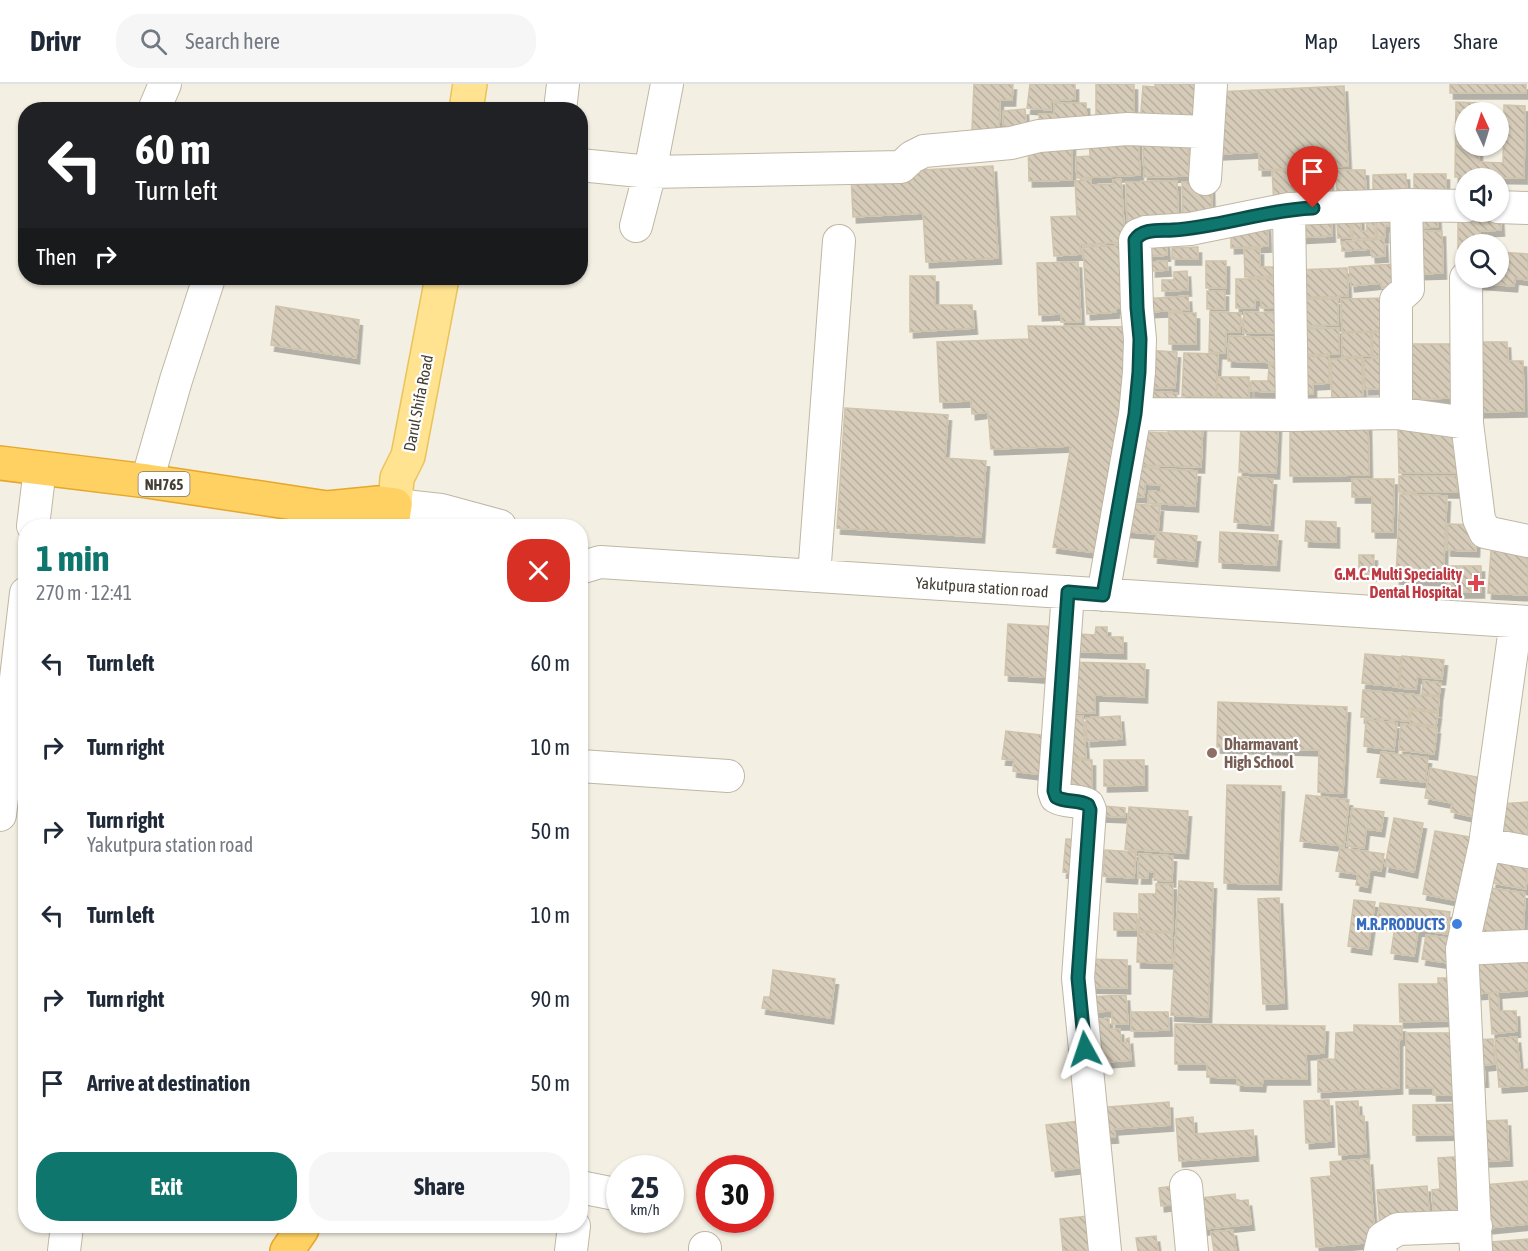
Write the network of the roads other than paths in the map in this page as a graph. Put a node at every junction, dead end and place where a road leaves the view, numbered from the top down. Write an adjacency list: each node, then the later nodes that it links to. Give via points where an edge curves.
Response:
1 (165, 84): 6 (street)
2 (470, 84): 7 (main road)
3 (564, 84): 8 (street)
4 (667, 84): 11 (street)
5 (1211, 84): 9 (street)
6 (157, 102)
7 (467, 102)
8 (561, 102)
9 (1207, 132): 11 (street, via 1127,129 1039,136 1011,143 924,152 901,167); 12 (street)
10 (588, 166): 11 (street)
11 (650, 172): 18 (street)
12 (1205, 180)
13 (1406, 205): 14 (street); 17 (street); 24 (street, via 1408,290 1396,300)
14 (1455, 206)
15 (1509, 207): 16 (street)
16 (1528, 208)
17 (1289, 209): 25 (street, via 1138,235 1135,240 1140,339); 26 (street)
18 (636, 226)
19 (838, 241): 37 (street)
20 (207, 285): 30 (street)
21 (419, 285): 31 (main road, via 391,452)
22 (441, 285): 31 (main road, Darul Shifa Road, via 408,456)
23 (1466, 288): 27 (street)
24 (1396, 413): 26 (street); 27 (street)
25 (1135, 414): 26 (street); 39 (street)
26 (1292, 415)
27 (1467, 423): 35 (street, via 1479,519 1485,532)
28 (0, 463): 29 (highway, NH765)
29 (40, 468): 30 (highway, NH765); 33 (street)
30 (147, 481): 32 (highway, NH765)
31 (395, 503): 32 (highway, NH765, via 378,503); 34 (street)
32 (334, 517)
33 (34, 519)
34 (474, 519)
35 (1528, 541)
36 (588, 562): 37 (street, Yakutpura station road)
37 (814, 576): 38 (street, Yakutpura station road)
38 (1068, 592): 39 (street, Yakutpura station road); 57 (street, via 1054,791 1061,800 1084,802 1090,810 1078,978)
39 (1103, 595): 40 (street, Yakutpura station road)
40 (1522, 622): 45 (street)
41 (18, 661): 44 (street)
42 (588, 767): 43 (street)
43 (728, 776)
44 (0, 815)
45 (1485, 844): 46 (street); 48 (street)
46 (1528, 852)
47 (1528, 946): 48 (street)
48 (1462, 949): 54 (street)
49 (1186, 1186): 58 (street)
50 (588, 1189): 51 (street)
51 (606, 1192)
52 (66, 1233): 55 (street)
53 (573, 1233): 56 (street)
54 (1476, 1238): 59 (street, via 1398,1229 1383,1238)
55 (64, 1251)
56 (571, 1251)
57 (1105, 1251)
58 (1192, 1251)
59 (1380, 1251)

